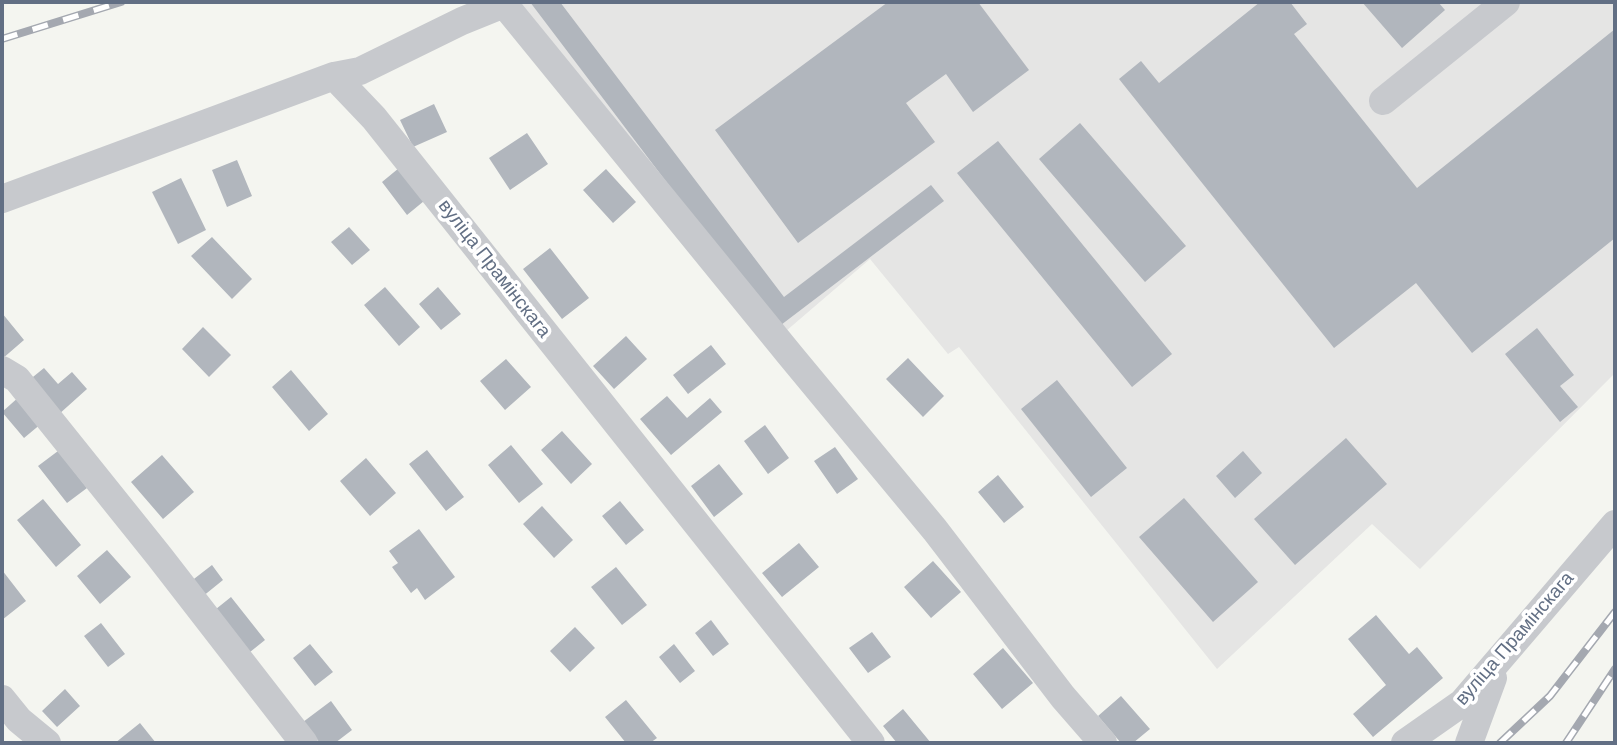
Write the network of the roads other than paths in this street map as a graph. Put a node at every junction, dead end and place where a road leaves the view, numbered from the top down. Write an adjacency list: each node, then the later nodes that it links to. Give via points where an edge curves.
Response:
1 (1506, 2): 3 (street)
2 (334, 76): 4 (street); 11 (street, вуліца Прамінскага, via 373,118); 12 (street, via 360,71 504,4 935,530)
3 (1383, 101)
4 (2, 199)
5 (2, 370): 10 (street, via 17,379)
6 (1615, 524): 7 (street, вуліца Прамінскага)
7 (1500, 659): 13 (street, вуліца Прамінскага, via 1462,703); 14 (street)
8 (2, 699): 9 (street)
9 (47, 743)
10 (304, 743)
11 (871, 743)
12 (1103, 743)
13 (1405, 743)
14 (1469, 743)

